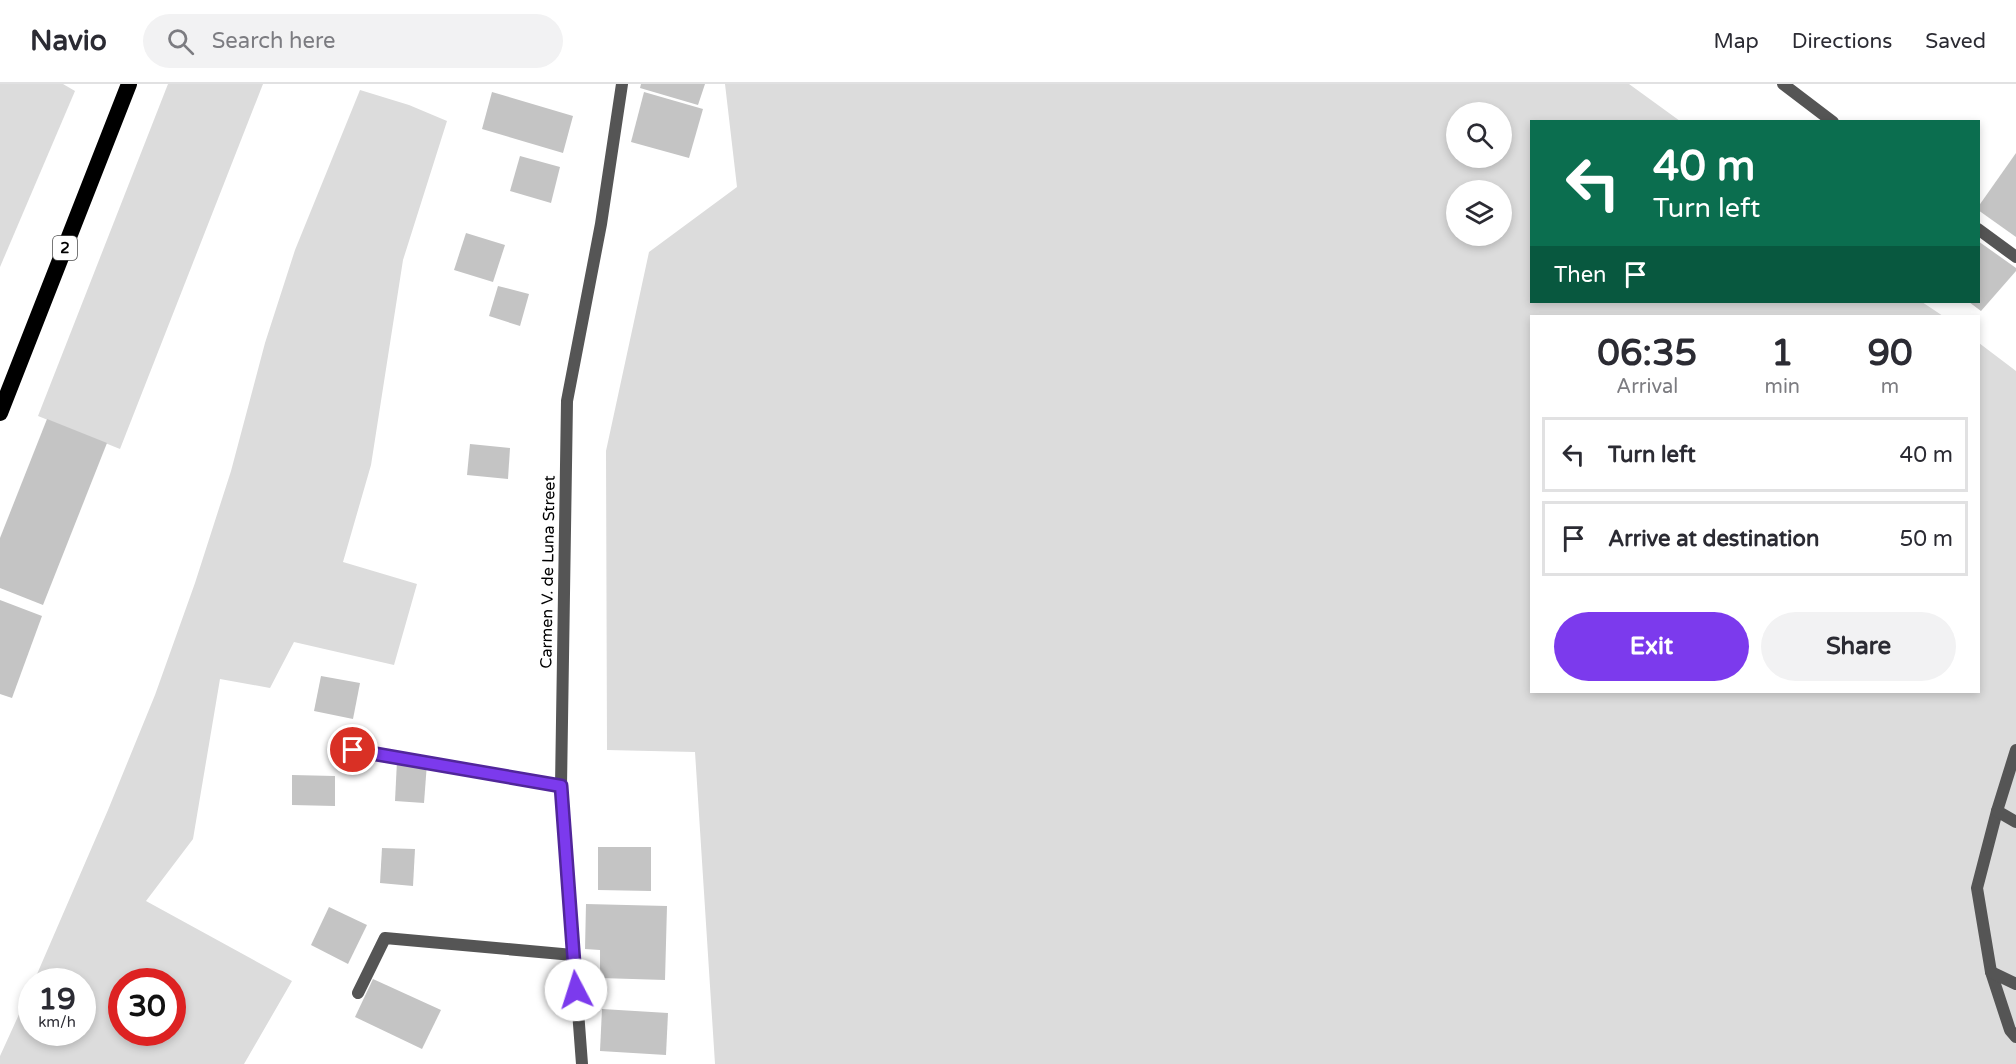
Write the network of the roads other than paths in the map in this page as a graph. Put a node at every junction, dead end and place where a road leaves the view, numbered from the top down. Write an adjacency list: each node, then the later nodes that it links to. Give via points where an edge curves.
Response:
1 (129, 84): 7 (highway, 2)
2 (622, 84): 10 (street, Carmen V. de Luna Street, via 601,224 567,401)
3 (1783, 84): 4 (street)
4 (1830, 120)
5 (1980, 230): 6 (street)
6 (2016, 257)
7 (0, 413)
8 (353, 750): 10 (street)
9 (2016, 750): 11 (street)
10 (561, 786): 13 (street, Carmen V. de Luna Street)
11 (1997, 810): 12 (street); 14 (street, via 1977,888)
12 (2016, 822)
13 (573, 955): 16 (street, via 385,938); 18 (street, Carmen V. de Luna Street)
14 (1991, 972): 15 (street); 17 (street)
15 (2016, 984)
16 (358, 993)
17 (2014, 1033)
18 (582, 1064)

